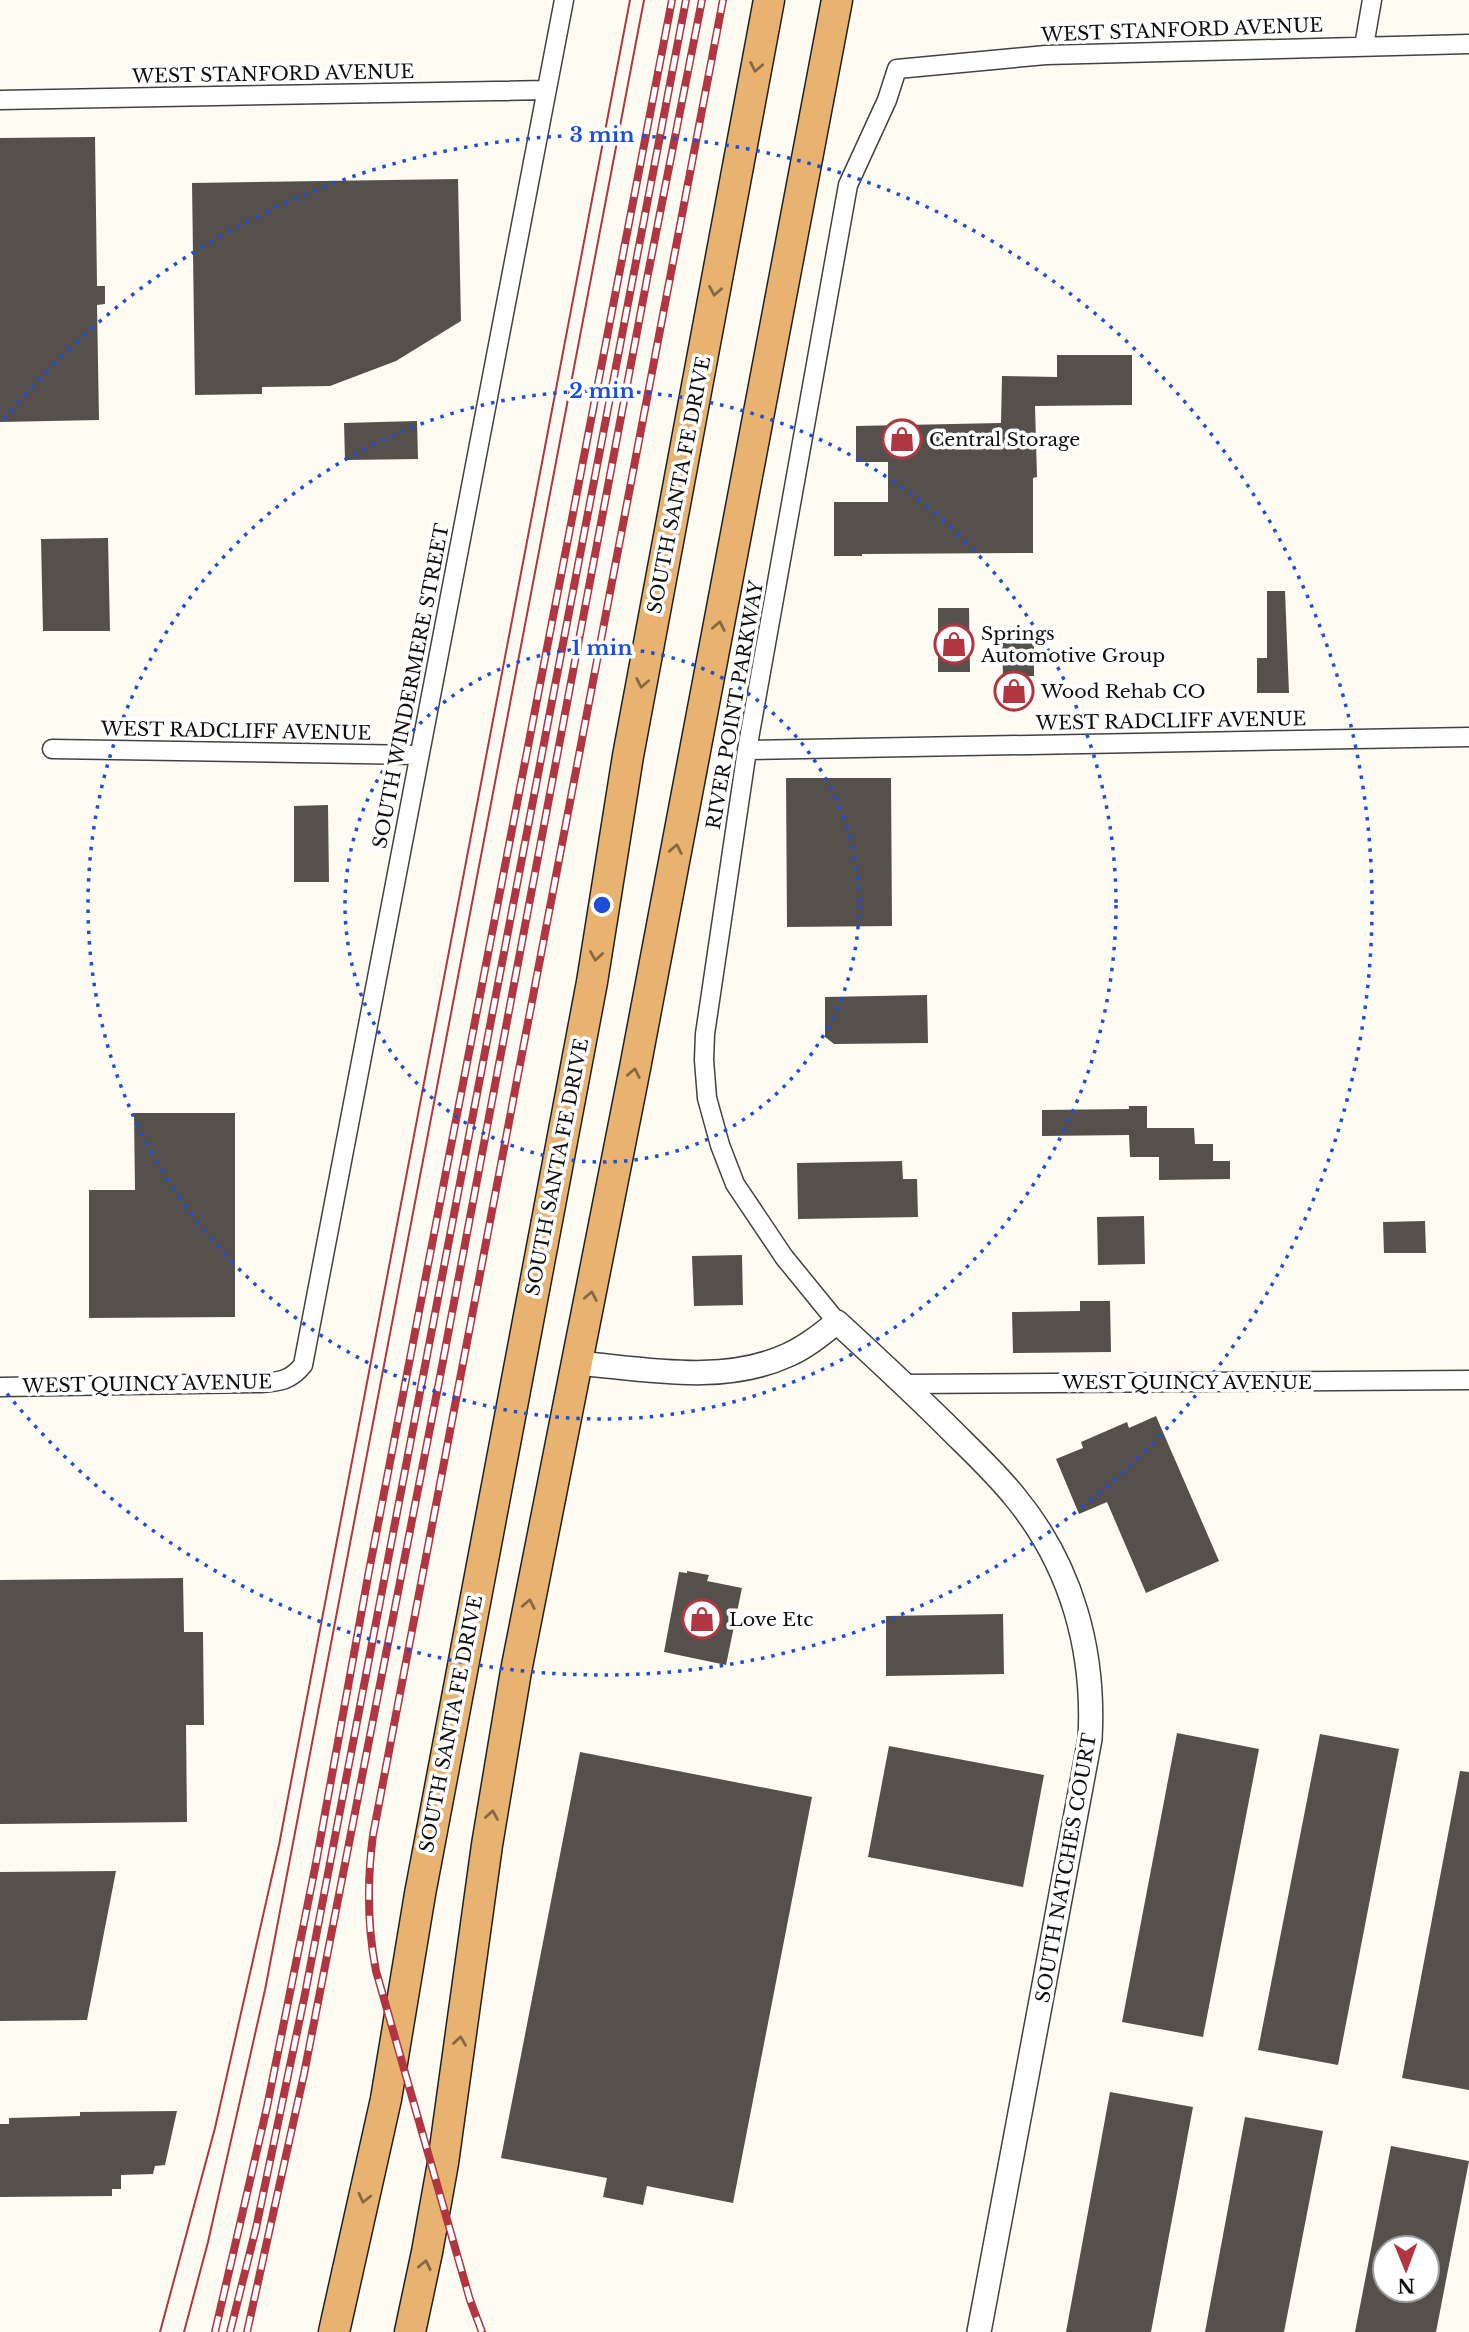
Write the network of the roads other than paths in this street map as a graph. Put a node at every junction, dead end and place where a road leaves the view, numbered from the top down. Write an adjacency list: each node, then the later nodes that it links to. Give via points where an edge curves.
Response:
1 (564, 0): 8 (street, SOUTH WINDERMERE STREET)
2 (769, 0): 21 (highway, SOUTH SANTA FE DRIVE, one-way to 21, via 386,2099)
3 (837, 0): 15 (highway, one-way to 3)
4 (1372, 0): 6 (street)
5 (1469, 44): 6 (street, WEST STANFORD AVENUE)
6 (1364, 46): 7 (street, WEST STANFORD AVENUE, via 1046,55)
7 (897, 69): 12 (street, RIVER POINT PARKWAY, via 848,185)
8 (547, 90): 9 (street, WEST STANFORD AVENUE); 13 (street, SOUTH WINDERMERE STREET)
9 (0, 100)
10 (1469, 737): 12 (street, WEST RADCLIFF AVENUE)
11 (52, 749): 13 (street, WEST RADCLIFF AVENUE)
12 (747, 750): 14 (street, RIVER POINT PARKWAY, via 705,1034 707,1098 735,1184 784,1257)
13 (419, 755): 16 (street, SOUTH WINDERMERE STREET, via 308,1347)
14 (837, 1322): 15 (street, via 790,1354 738,1370 679,1372); 18 (street, SOUTH NATCHES COURT)
15 (578, 1363): 20 (highway, one-way to 15, via 443,2163 501,1754)
16 (294, 1377): 19 (street, WEST QUINCY AVENUE, via 261,1383)
17 (1469, 1380): 18 (street, WEST QUINCY AVENUE)
18 (905, 1384): 22 (street, SOUTH NATCHES COURT, via 1016,1497 1047,1542 1067,1582 1090,1675 1084,1777)
19 (0, 1387)
20 (412, 2324)
21 (334, 2332)
22 (979, 2332)

